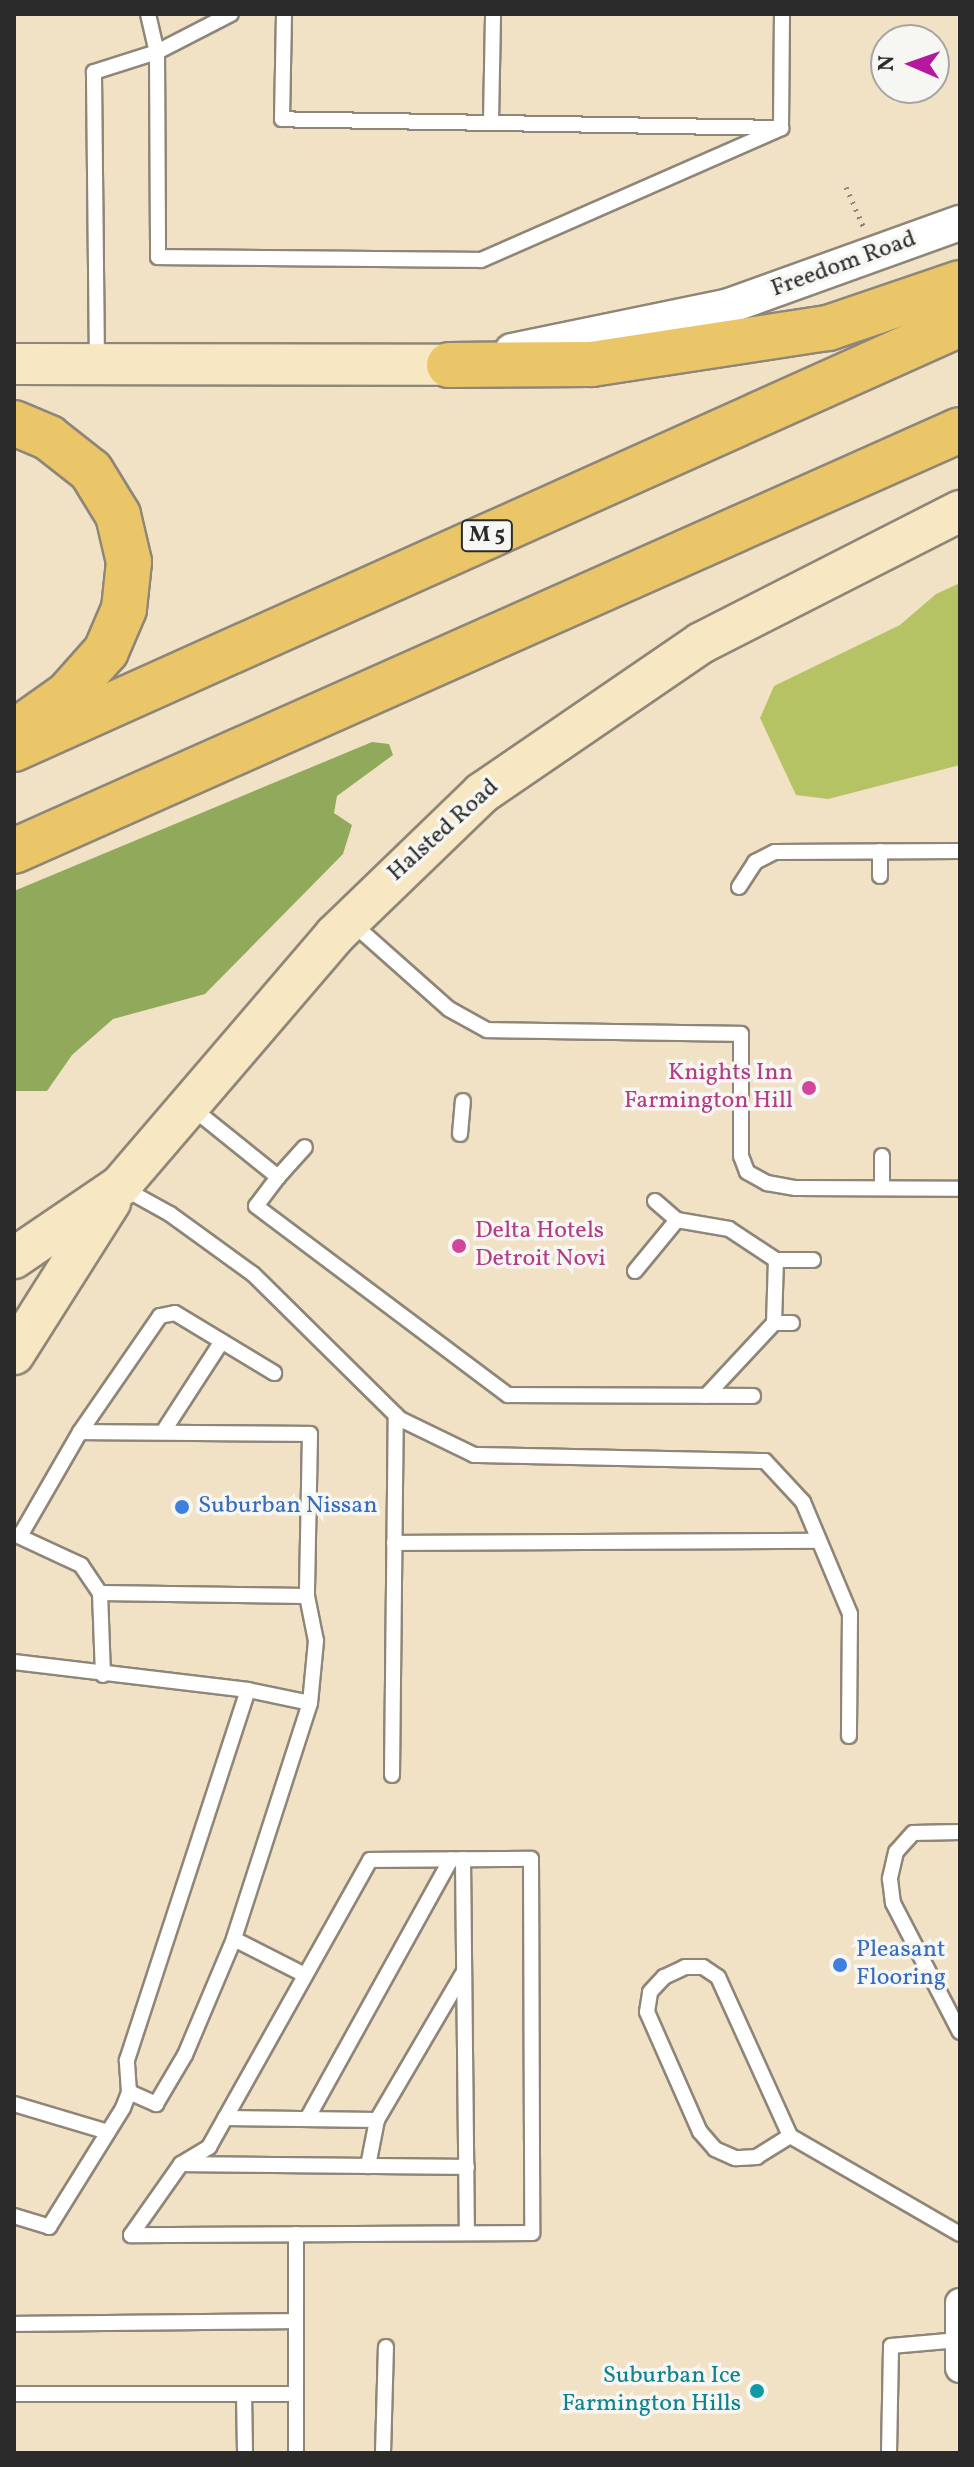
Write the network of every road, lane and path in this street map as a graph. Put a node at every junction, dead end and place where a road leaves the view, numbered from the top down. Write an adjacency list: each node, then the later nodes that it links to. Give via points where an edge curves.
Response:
1 (148, 14): 6 (lane)
2 (231, 14): 6 (lane)
3 (284, 14): 7 (lane, via 282,119)
4 (493, 14): 7 (lane)
5 (782, 14): 8 (lane)
6 (157, 52): 8 (lane, via 158,257 481,260); 14 (lane, via 94,72)
7 (491, 121): 8 (lane)
8 (781, 128)
9 (846, 187): 11 (path)
10 (960, 223): 11 (street, Freedom Road)
11 (875, 254): 16 (street, Freedom Road, via 729,306)
12 (960, 283): 16 (highway, via 813,331 592,364)
13 (960, 324): 21 (highway, M 5)
14 (97, 363): 15 (main road); 16 (main road)
15 (14, 364)
16 (449, 365)
17 (14, 423): 20 (highway, via 49,438 91,471 118,515 129,562 124,609 106,651 68,694)
18 (960, 430): 22 (highway)
19 (960, 511): 27 (main road, Halsted Road, via 701,643 579,723 482,793)
20 (14, 730)
21 (14, 749)
22 (14, 851)
23 (880, 851): 24 (lane); 25 (lane); 26 (lane, via 775,852 755,862)
24 (960, 851)
25 (880, 876)
26 (739, 887)
27 (349, 921): 29 (main road, Halsted Road); 35 (lane, via 449,1009 487,1030 741,1034 741,1156 747,1172 767,1183 796,1188)
28 (463, 1101): 30 (lane)
29 (188, 1105): 33 (lane); 34 (main road, Halsted Road)
30 (460, 1134)
31 (305, 1147): 33 (lane)
32 (882, 1156): 35 (lane)
33 (278, 1177): 48 (lane, via 256,1206 508,1395)
34 (120, 1186): 39 (main road, Halsted Road); 46 (main road); 50 (lane, via 170,1214 253,1274)
35 (882, 1188): 36 (lane)
36 (960, 1189)
37 (655, 1201): 38 (lane)
38 (677, 1220): 40 (lane, via 729,1229); 42 (lane)
39 (14, 1258)
40 (776, 1260): 41 (lane); 43 (lane)
41 (813, 1260)
42 (635, 1271)
43 (774, 1323): 44 (lane); 48 (lane)
44 (792, 1323)
45 (222, 1341): 47 (lane); 51 (lane, via 175,1313 160,1316); 52 (lane)
46 (14, 1354)
47 (274, 1373)
48 (706, 1396): 49 (lane)
49 (753, 1396)
50 (396, 1415): 54 (lane, via 474,1455 765,1461 803,1502); 55 (lane)
51 (80, 1432): 52 (lane); 53 (lane)
52 (163, 1432): 57 (lane, via 310,1434)
53 (17, 1535): 56 (lane, via 81,1565)
54 (819, 1541): 55 (lane); 62 (lane, via 850,1614)
55 (394, 1543): 63 (lane)
56 (100, 1593): 57 (lane); 59 (lane)
57 (307, 1596): 61 (lane, via 316,1641)
58 (14, 1662): 59 (lane)
59 (103, 1675): 60 (lane)
60 (248, 1690): 61 (lane); 70 (lane, via 127,2060)
61 (310, 1703): 66 (lane)
62 (849, 1736)
63 (392, 1775)
64 (960, 1832): 69 (lane, via 913,1833 896,1852 890,1879 893,1903)
65 (457, 1859): 67 (lane); 68 (lane, via 370,1860); 73 (lane); 81 (lane, via 531,1859 532,2233)
66 (234, 1939): 68 (lane); 70 (lane, via 185,2055 156,2104)
67 (464, 1971): 74 (lane); 79 (lane)
68 (305, 1975): 72 (lane)
69 (960, 2032)
70 (129, 2092): 75 (lane)
71 (14, 2104): 75 (lane)
72 (225, 2118): 73 (lane); 77 (lane, via 209,2147)
73 (307, 2119): 74 (lane)
74 (377, 2120): 78 (lane)
75 (108, 2132): 80 (lane, via 49,2227)
76 (790, 2136): 76 (lane, via 718,1977 703,1967 685,1967 664,1977 650,1992 647,2012 700,2132 715,2149 735,2158 757,2157); 83 (lane)
77 (181, 2164): 78 (lane); 82 (lane, via 131,2235)
78 (368, 2166): 79 (lane)
79 (467, 2167): 81 (lane)
80 (14, 2216)
81 (467, 2233): 82 (lane)
82 (296, 2234): 85 (lane)
83 (960, 2234)
84 (960, 2303): 87 (street)
85 (296, 2321): 86 (lane); 92 (lane)
86 (14, 2324)
87 (959, 2340): 89 (street); 96 (lane, via 891,2346)
88 (386, 2347): 95 (lane)
89 (960, 2368)
90 (14, 2394): 91 (lane)
91 (244, 2394): 92 (lane); 93 (lane)
92 (296, 2394): 94 (lane)
93 (245, 2453)
94 (296, 2453)
95 (383, 2453)
96 (889, 2453)

